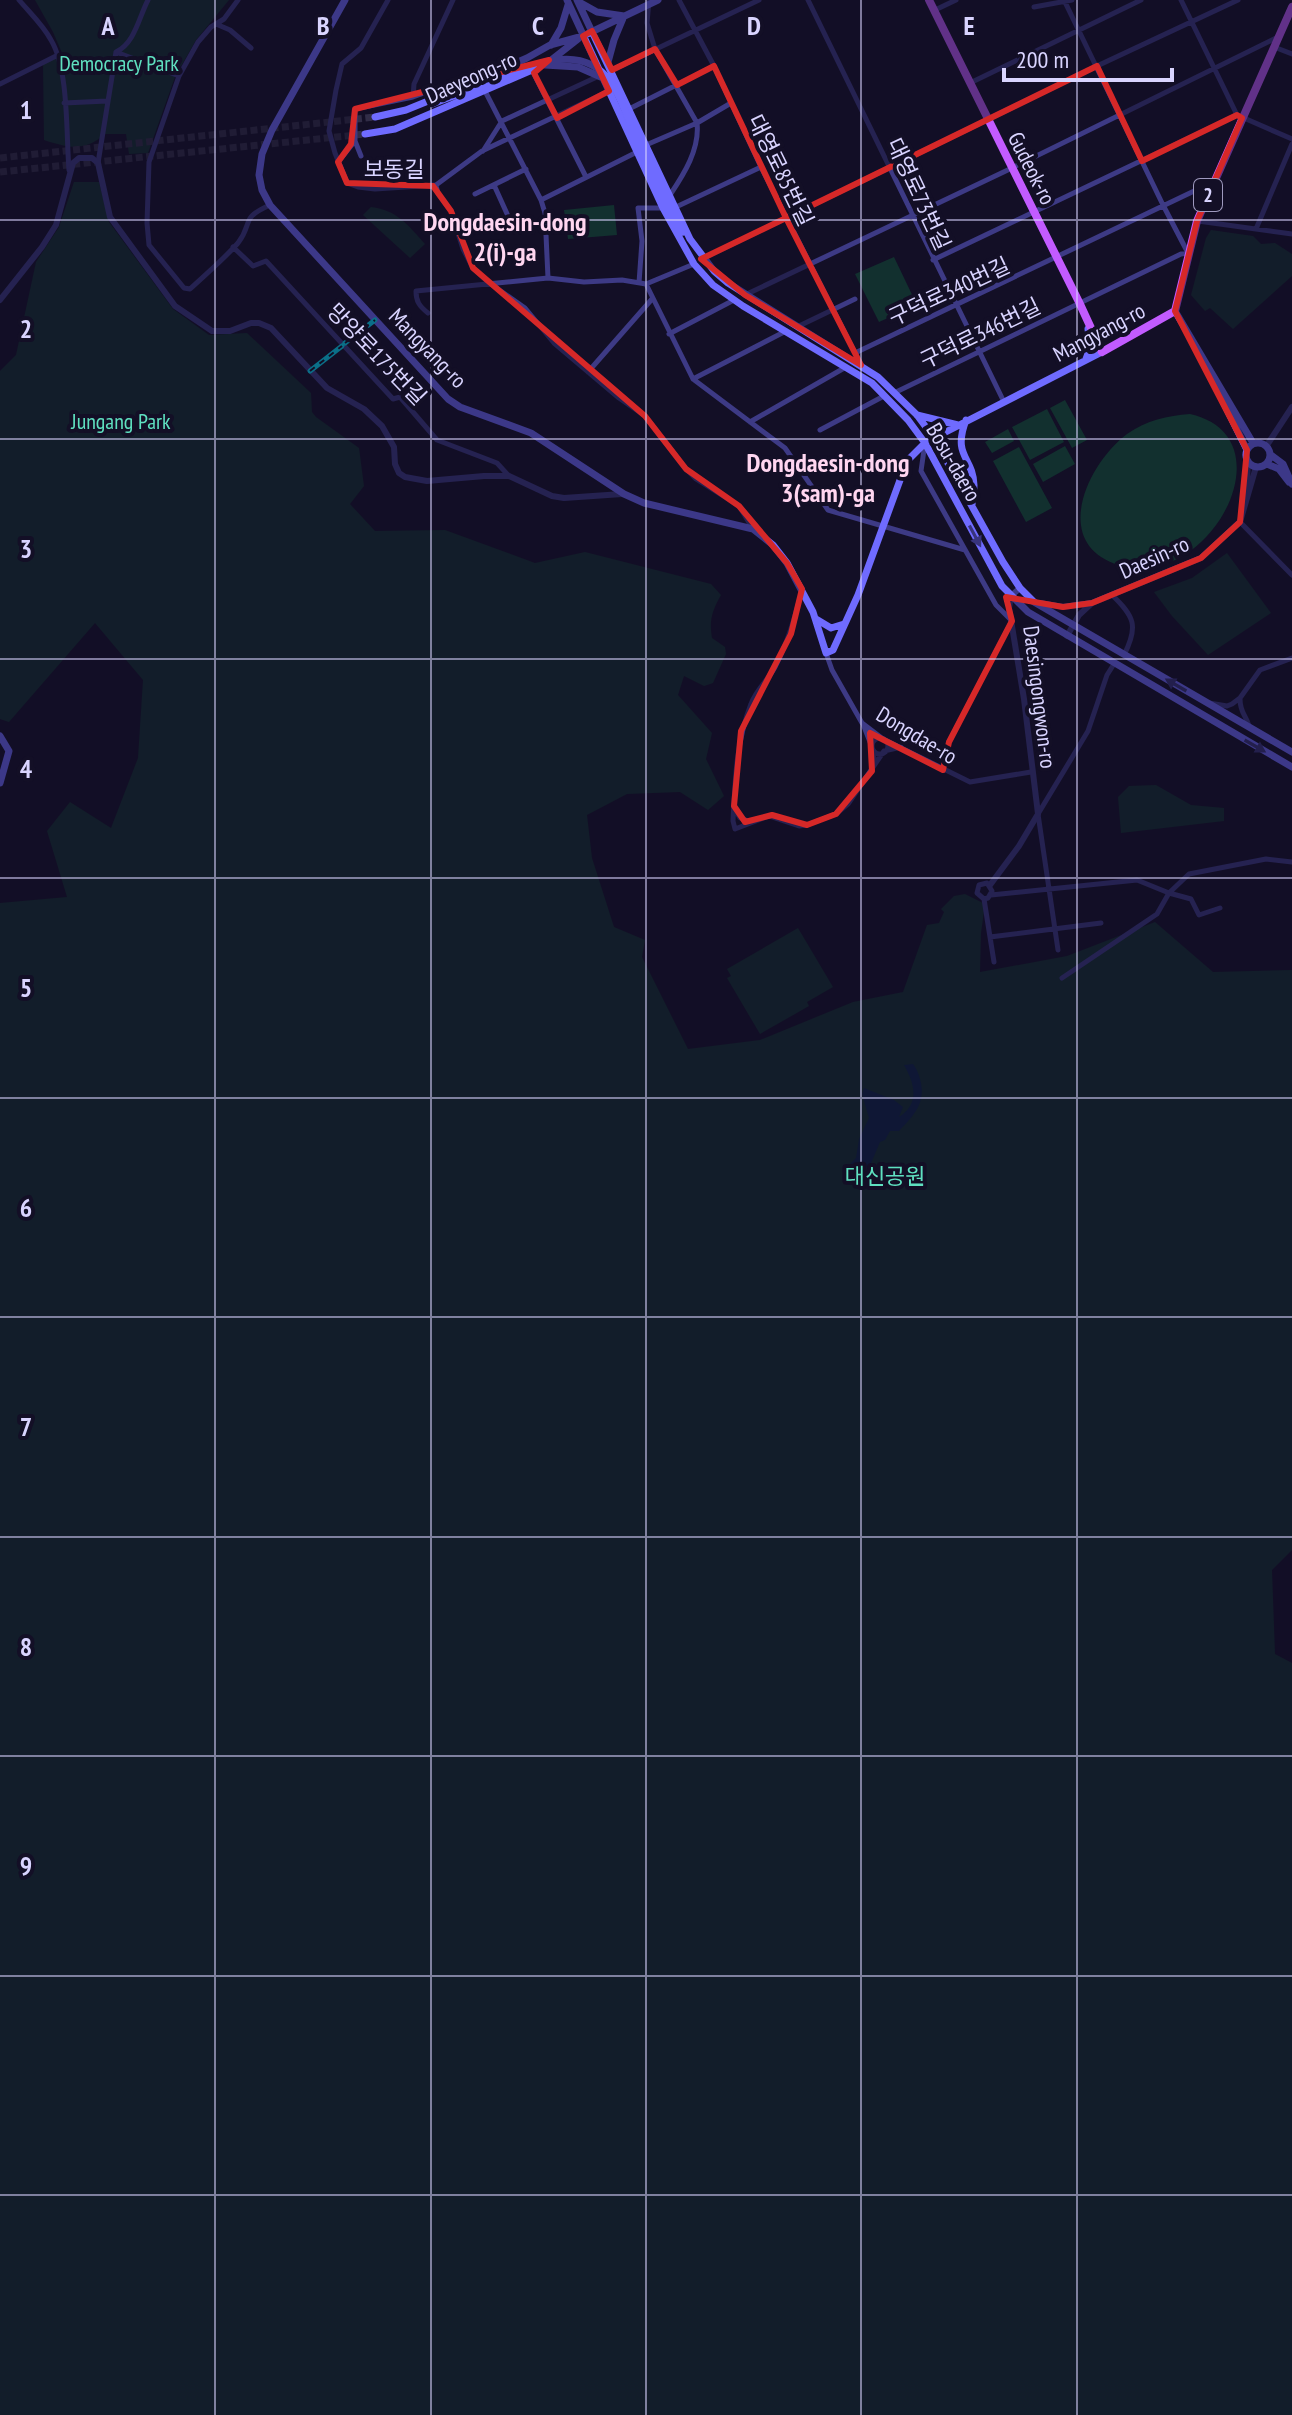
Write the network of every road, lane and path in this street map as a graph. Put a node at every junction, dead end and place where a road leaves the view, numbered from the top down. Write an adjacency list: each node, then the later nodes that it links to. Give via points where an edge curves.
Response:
1 (19, 0): 36 (street)
2 (148, 0): 34 (street, via 134,32)
3 (238, 0): 24 (street)
4 (345, 0): 88 (main road, Mangyang-ro, via 262,154 259,175)
5 (388, 0): 74 (street, 보동길, via 361,48 342,64 329,131)
6 (453, 0): 51 (street, via 414,84)
7 (658, 0): 18 (main road, Daeyeong-ro)
8 (679, 0): 27 (street, 대영로85번길)
9 (759, 0): 27 (street)
10 (808, 0): 77 (street, 대영로73번길)
11 (929, 0): 21 (main road, Gudeok-ro)
12 (956, 0): 21 (street)
13 (1141, 0): 25 (street)
14 (1181, 0): 23 (street)
15 (1238, 0): 23 (street)
16 (572, 1): 22 (main road); 26 (main road, Bosu-daero); 28 (main road, Bosu-daero); 30 (main road)
17 (1067, 1): 19 (street); 25 (street)
18 (649, 2): 22 (main road, Daeyeong-ro); 33 (street, via 647,23)
19 (1034, 7)
20 (1292, 7): 29 (main road, Mangyang-ro / 2)
21 (935, 10): 46 (main road, Gudeok-ro)
22 (624, 16): 26 (main road, Daeyeong-ro); 38 (main road)
23 (1192, 22): 40 (street); 41 (street)
24 (216, 24): 32 (street); 44 (street, via 198,42)
25 (1079, 30): 40 (street); 46 (street)
26 (592, 31): 28 (main road, Daeyeong-ro); 38 (main road, Bosu-daero)
27 (695, 31): 33 (street); 39 (street, 대영로85번길)
28 (583, 36): 30 (main road, Daeyeong-ro); 37 (main road, Daeyeong-ro); 45 (main road, Bosu-daero)
29 (1279, 36): 31 (main road, Mangyang-ro / 2); 41 (street)
30 (550, 45): 43 (main road, Daeyeong-ro)
31 (1274, 47): 35 (street); 59 (main road, Mangyang-ro / 2)
32 (251, 48)
33 (655, 49): 38 (street); 48 (street)
34 (116, 52): 44 (street); 52 (street)
35 (1292, 54)
36 (58, 55): 47 (street); 54 (street)
37 (545, 65): 42 (main road, Daeyeong-ro); 45 (main road, via 578,67)
38 (610, 66): 56 (main road, Bosu-daero)
39 (714, 66): 48 (street); 55 (street, 대영로85번길)
40 (1097, 66): 58 (street); 62 (street)
41 (1214, 68): 58 (street); 59 (street)
42 (532, 70): 49 (main road, Daeyeong-ro); 53 (street)
43 (499, 71): 51 (street); 57 (main road, Daeyeong-ro)
44 (179, 76): 100 (street, via 149,162 149,245 190,289)
45 (601, 77): 50 (main road, Bosu-daero); 53 (street)
46 (970, 83): 62 (main road, Gudeok-ro)
47 (0, 84)
48 (677, 85): 56 (street); 64 (street)
49 (485, 91): 63 (street); 65 (main road, Daeyeong-ro, via 395,129)
50 (609, 91): 61 (street); 71 (main road, Bosu-daero)
51 (413, 97): 67 (street, via 355,109)
52 (107, 101): 54 (street); 75 (street)
53 (548, 101): 61 (street); 63 (street)
54 (64, 103): 80 (street)
55 (731, 103): 64 (street); 76 (street, 대영로85번길)
56 (629, 109): 69 (main road, Bosu-daero)
57 (406, 110): 60 (main road, Daeyeong-ro); 99 (main road, bridge, via 549,60 578,60 595,67 612,84 676,224)
58 (1119, 113): 73 (street); 78 (street)
59 (1240, 116): 68 (street); 73 (street); 82 (main road, Mangyang-ro / 2)
60 (375, 117)
61 (558, 117): 66 (street); 81 (street)
62 (988, 120): 77 (street); 78 (main road, Gudeok-ro)
63 (502, 121): 66 (street); 70 (street)
64 (697, 123): 69 (street); 86 (street, via 686,170)
65 (365, 134)
66 (512, 140): 70 (street); 79 (street)
67 (355, 141): 72 (street); 74 (street)
68 (1292, 141): 97 (street)
69 (646, 145): 86 (main road, Bosu-daero)
70 (482, 151): 83 (street)
71 (638, 152): 81 (street); 91 (main road, Bosu-daero)
72 (361, 156)
73 (1142, 161): 89 (street); 92 (street)
74 (338, 162): 83 (street, 보동길, via 347,183 358,187)
75 (98, 163): 80 (street, via 84,157); 148 (street, via 110,217 184,314 222,333 251,323 271,328 327,388 382,426 405,477 427,481)
76 (761, 167): 90 (street); 95 (street, 대영로85번길)
77 (889, 167): 93 (street, 대영로73번길); 95 (street)
78 (1012, 168): 92 (main road, Gudeok-ro); 93 (street)
79 (526, 169): 84 (street); 87 (street)
80 (69, 171): 114 (street, via 56,225)
81 (586, 177): 87 (street)
82 (1213, 182): 89 (street, 구덕로340번길); 96 (main road, Mangyang-ro / 2)
83 (436, 185): 108 (street, 보동길, via 473,268)
84 (494, 185): 85 (street); 94 (street)
85 (475, 194)
86 (670, 195): 90 (main road, Bosu-daero)
87 (541, 200): 107 (street)
88 (270, 205): 100 (street, via 248,218); 150 (main road, Mangyang-ro, via 448,399 531,433)
89 (1163, 205): 101 (street); 103 (street, 구덕로340번길)
90 (676, 207): 99 (main road, Bosu-daero)
91 (663, 208): 105 (main road, Bosu-daero); 109 (street, via 638,208)
92 (1034, 211): 103 (main road, Gudeok-ro); 104 (street)
93 (911, 214): 104 (street, 대영로73번길); 106 (street)
94 (508, 216)
95 (786, 218): 102 (street); 106 (street, 대영로85번길)
96 (1197, 221): 97 (street); 101 (main road, Mangyang-ro / 2)
97 (1256, 229): 98 (street)
98 (1292, 234)
99 (690, 239): 102 (main road, Bosu-daero)
100 (233, 247): 148 (street, 망양로175번길, via 253,266 266,261 437,440 497,463)
101 (1188, 253): 116 (street, 구덕로346번길); 119 (main road, Mangyang-ro / 2)
102 (703, 258): 111 (main road, Bosu-daero)
103 (1057, 258): 116 (main road, Gudeok-ro); 117 (street, 구덕로340번길)
104 (933, 260): 117 (street, 대영로73번길)
105 (694, 264): 110 (street); 115 (main road, Bosu-daero)
106 (810, 265): 111 (street); 118 (street, 대영로85번길)
107 (548, 278): 108 (street); 109 (street)
108 (488, 282): 120 (street, via 416,291); 130 (street, 보동길, via 525,308)
109 (639, 283): 110 (street)
110 (646, 284): 112 (street)
111 (745, 295): 122 (main road, Bosu-daero)
112 (652, 299): 124 (street); 130 (street)
113 (855, 299): 118 (street)
114 (0, 300)
115 (734, 300): 123 (main road, Bosu-daero); 124 (street)
116 (1079, 302): 121 (main road, Gudeok-ro); 125 (street, 구덕로346번길)
117 (956, 305): 125 (street, 대영로73번길); 128 (street, 구덕로340번길)
118 (832, 310): 122 (street); 128 (street, 대영로85번길)
119 (1175, 311): 126 (main road, Mangyang-ro); 144 (main road)
120 (428, 313)
121 (1087, 319): 126 (main road, Gudeok-ro); 129 (main road, via 1090,343)
122 (798, 327): 127 (main road, Bosu-daero)
123 (786, 331): 127 (main road, Bosu-daero); 131 (street)
124 (669, 334): 131 (street)
125 (979, 352): 132 (street, 구덕로346번길); 134 (street, 대영로73번길)
126 (1102, 352): 129 (main road, Mangyang-ro)
127 (841, 358): 128 (main road, Bosu-daero)
128 (851, 360): 132 (main road, Bosu-daero); 133 (main road, Bosu-daero); 138 (street, 구덕로340번길)
129 (1084, 361): 134 (main road, Mangyang-ro)
130 (588, 372): 154 (street, 보동길, via 645,416 686,469 739,506)
131 (693, 379): 138 (street)
132 (894, 393): 136 (main road, Bosu-daero)
133 (884, 396): 140 (street); 142 (main road, Bosu-daero)
134 (1004, 402): 137 (main road, Mangyang-ro)
135 (1292, 407): 143 (street)
136 (917, 415): 139 (main road); 141 (main road, Bosu-daero)
137 (966, 420): 139 (main road, Mangyang-ro); 151 (main road, via 960,437 974,483)
138 (750, 422): 153 (street, via 785,448 828,510)
139 (958, 425): 141 (main road, Mangyang-ro)
140 (820, 430)
141 (934, 438): 142 (main road, Mangyang-ro); 151 (main road, Bosu-daero)
142 (925, 443): 153 (main road, Mangyang-ro, via 907,461); 155 (street, via 921,471); 160 (main road, Bosu-daero, one-way to 160)
143 (1267, 445): 144 (main road); 145 (main road)
144 (1250, 446): 146 (main road)
145 (1271, 455): 147 (main road); 149 (main road, via 1283,464)
146 (1252, 464): 147 (main road); 152 (street)
147 (1267, 464): 149 (main road)
148 (509, 476): 150 (street, via 564,498)
149 (1292, 485)
150 (624, 494): 154 (main road, Mangyang-ro)
151 (972, 506): 157 (main road, Bosu-daero)
152 (1240, 522): 156 (street); 159 (street, Daesin-ro, via 1201,558)
153 (882, 526): 155 (street); 165 (main road, Mangyang-ro)
154 (753, 529): 158 (main road, via 773,545)
155 (965, 550): 164 (street, via 996,605)
156 (1292, 575)
157 (1020, 588): 160 (street, Daesingongwon-ro); 161 (main road, Bosu-daero)
158 (802, 589): 163 (main road); 187 (street, via 791,634 741,731)
159 (1112, 595): 162 (street, Daesin-ro); 169 (street, via 1132,617)
160 (1011, 596): 164 (street, Daesingongwon-ro); 167 (main road, Bosu-daero)
161 (1034, 602): 162 (street, via 1063,607); 166 (main road, Bosu-daero)
162 (1092, 603): 166 (street, Daesin-ro)
163 (813, 612): 165 (main road, via 826,627); 168 (main road)
164 (1012, 621): 184 (street, via 949,742); 185 (street, Daesingongwon-ro)
165 (846, 623): 168 (main road, Mangyang-ro, via 833,650)
166 (1073, 625): 167 (street, Daesin-ro); 169 (main road, Bosu-daero)
167 (1067, 636): 171 (main road, Bosu-daero)
168 (826, 653): 174 (street, Dongdae-ro)
169 (1124, 655): 173 (main road, Bosu-daero, one-way to 169)
170 (1292, 658): 172 (street, via 1260,670)
171 (1114, 664): 183 (main road, Bosu-daero, one-way to 183); 188 (street, Daesingongwon-ro, via 1088,731)
172 (1240, 698): 173 (street, via 1227,706); 175 (street)
173 (1206, 704): 175 (main road, Bosu-daero)
174 (862, 723): 177 (street, Dongdae-ro); 178 (street)
175 (1249, 726): 181 (main road, Bosu-daero)
176 (0, 736): 186 (main road, via 9,751)
177 (883, 739): 178 (street); 179 (street, Dongdae-ro); 180 (street)
178 (872, 747): 180 (street, via 877,753); 182 (street)
179 (901, 747): 180 (street); 184 (street, Dongdae-ro)
180 (884, 751): 182 (street)
181 (1292, 752)
182 (875, 764): 189 (street, via 836,814 807,825 769,816)
183 (1292, 767)
184 (943, 770): 185 (street, Dongdae-ro, via 970,782)
185 (1031, 772): 188 (street, Daesingongwon-ro)
186 (1, 781)
187 (734, 806): 189 (street, via 740,818); 189 (street, via 735,829)
188 (1038, 814): 191 (street, Daesingongwon-ro); 192 (street, Daesingongwon-ro)
189 (752, 822)
190 (1292, 862): 193 (street, via 1266,859 1189,874)
191 (990, 885): 194 (street); 195 (street, via 977,888)
192 (1048, 890): 193 (street, via 1137,880); 194 (street); 198 (street, Daesingongwon-ro)
193 (1169, 893): 196 (street, via 1191,899 1199,915); 202 (street, via 1157,914)
194 (991, 895): 195 (street)
195 (984, 899): 199 (street)
196 (1220, 908)
197 (1101, 923): 198 (street)
198 (1055, 929): 199 (street); 200 (street, Daesingongwon-ro)
199 (990, 937): 201 (street)
200 (1058, 950)
201 (994, 962)
202 (1062, 978)

